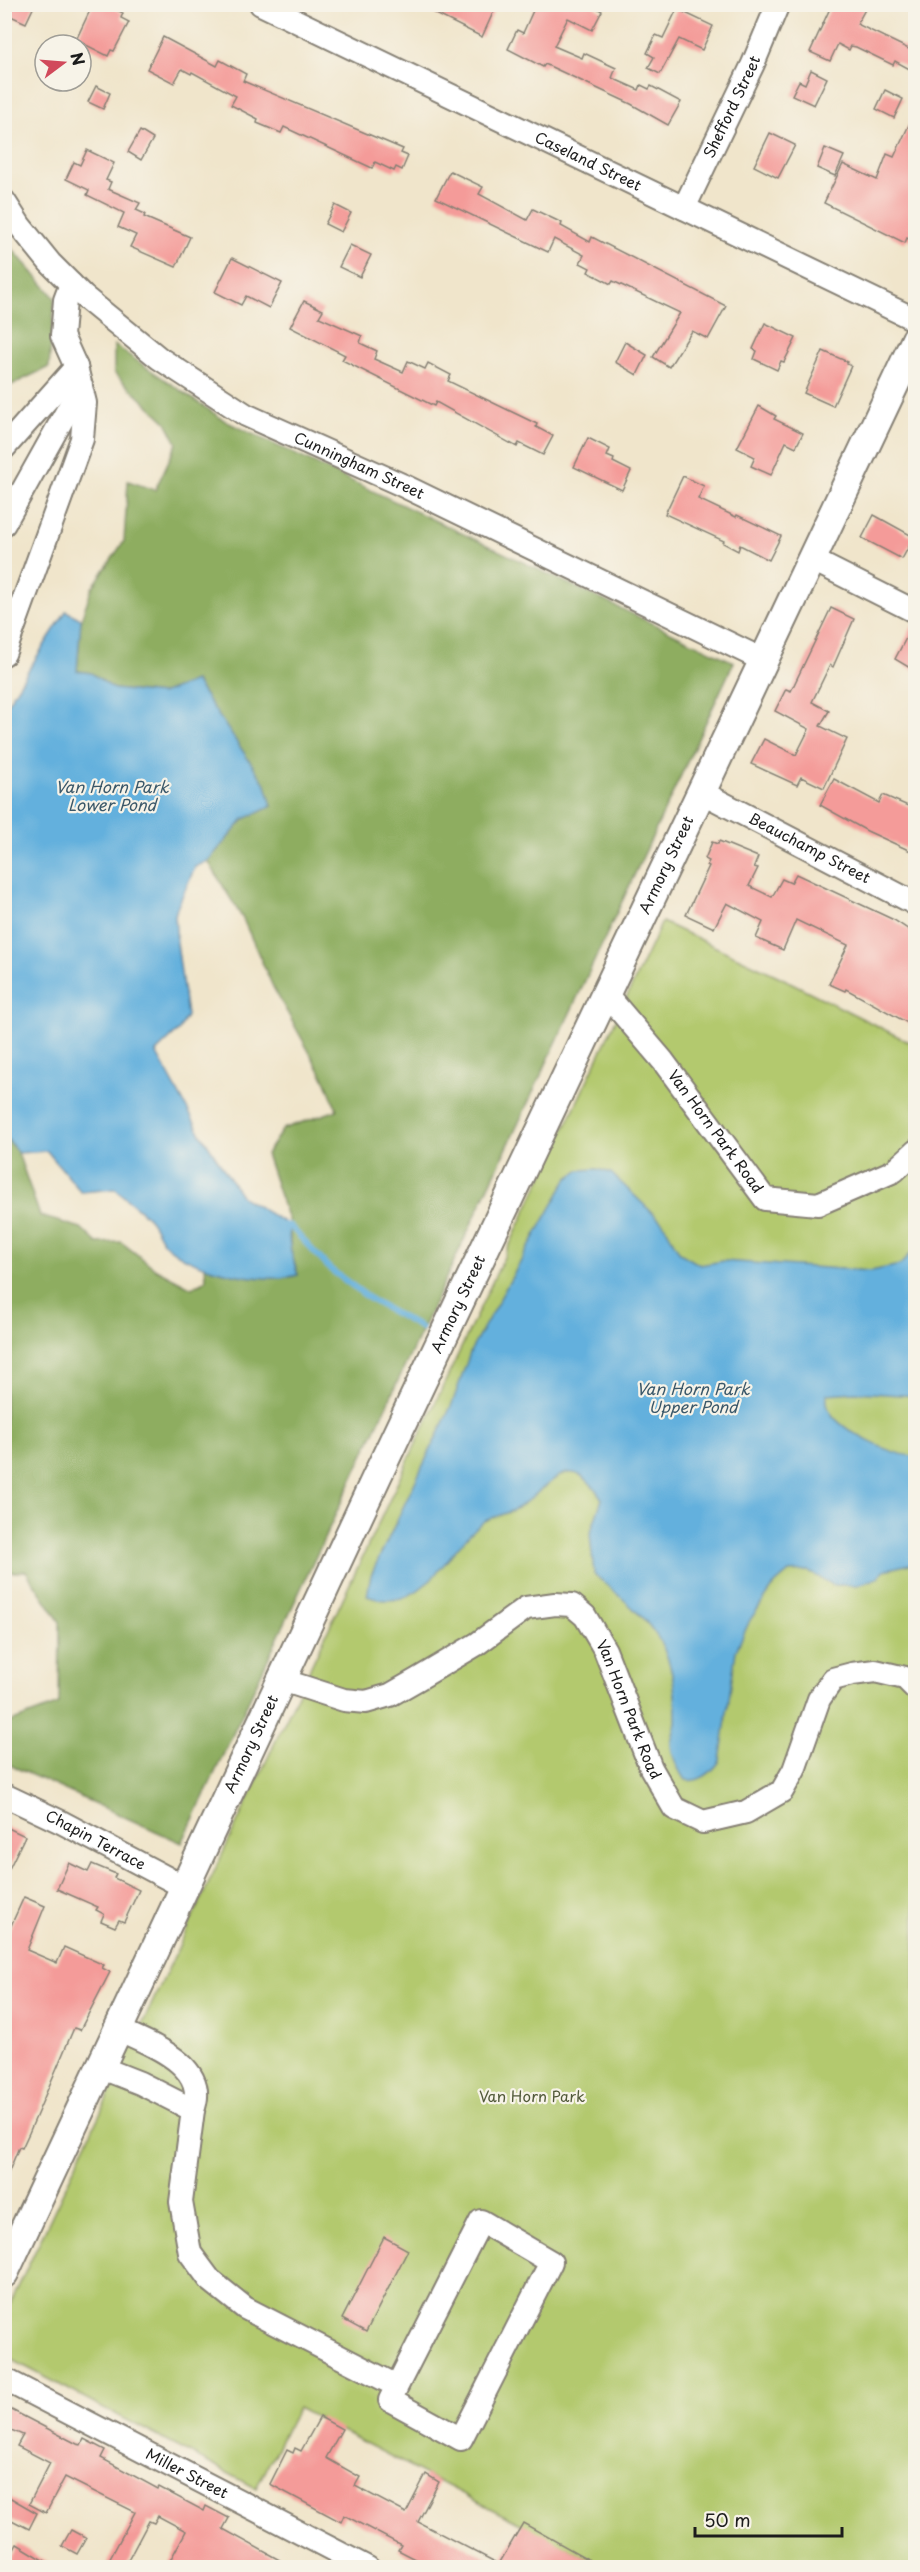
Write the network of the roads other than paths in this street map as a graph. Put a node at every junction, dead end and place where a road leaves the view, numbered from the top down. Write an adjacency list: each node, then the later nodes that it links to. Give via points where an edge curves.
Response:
1 (261, 4): 4 (street, Caseland Street)
2 (778, 4): 4 (street, Shefford Street)
3 (4, 201): 5 (street, Cunningham Street, via 20,226)
4 (684, 208): 6 (street, Caseland Street)
5 (71, 284): 8 (street, via 65,300 62,336); 14 (street, Cunningham Street, via 159,358 246,415 402,485)
6 (915, 320)
7 (915, 339): 11 (main road, Armory Street)
8 (78, 376): 9 (street); 10 (street); 13 (street, via 85,403 82,439)
9 (4, 448)
10 (4, 524)
11 (811, 559): 12 (street); 14 (main road, Armory Street)
12 (915, 612)
13 (4, 654)
14 (763, 660): 15 (main road, Armory Street)
15 (701, 792): 16 (street, Beauchamp Street); 17 (main road, Armory Street)
16 (915, 904)
17 (606, 994): 18 (street, Van Horn Park Road, via 663,1061 765,1199 818,1204 894,1171); 19 (main road, Armory Street)
18 (915, 1151)
19 (282, 1680): 20 (street, Van Horn Park Road, via 344,1700 366,1702 390,1695 418,1679 477,1644 526,1608 572,1605 585,1616 605,1650 651,1768 674,1808 703,1822 746,1812 782,1791 794,1770 819,1699 833,1679 875,1671 905,1678); 22 (main road, Armory Street)
20 (915, 1689)
21 (4, 1796): 22 (street, Chapin Terrace)
22 (186, 1888): 23 (main road, Armory Street)
23 (120, 2031): 24 (main road, Armory Street); 25 (street, via 170,2054 188,2072 198,2098)
24 (102, 2068): 25 (street); 26 (main road, Armory Street)
25 (194, 2110): 28 (street, via 181,2202 190,2253 210,2280 245,2308)
26 (4, 2273)
27 (4, 2379): 29 (street, Miller Street)
28 (397, 2386): 28 (street, via 390,2400 461,2439 551,2262 481,2221)
29 (368, 2568)

